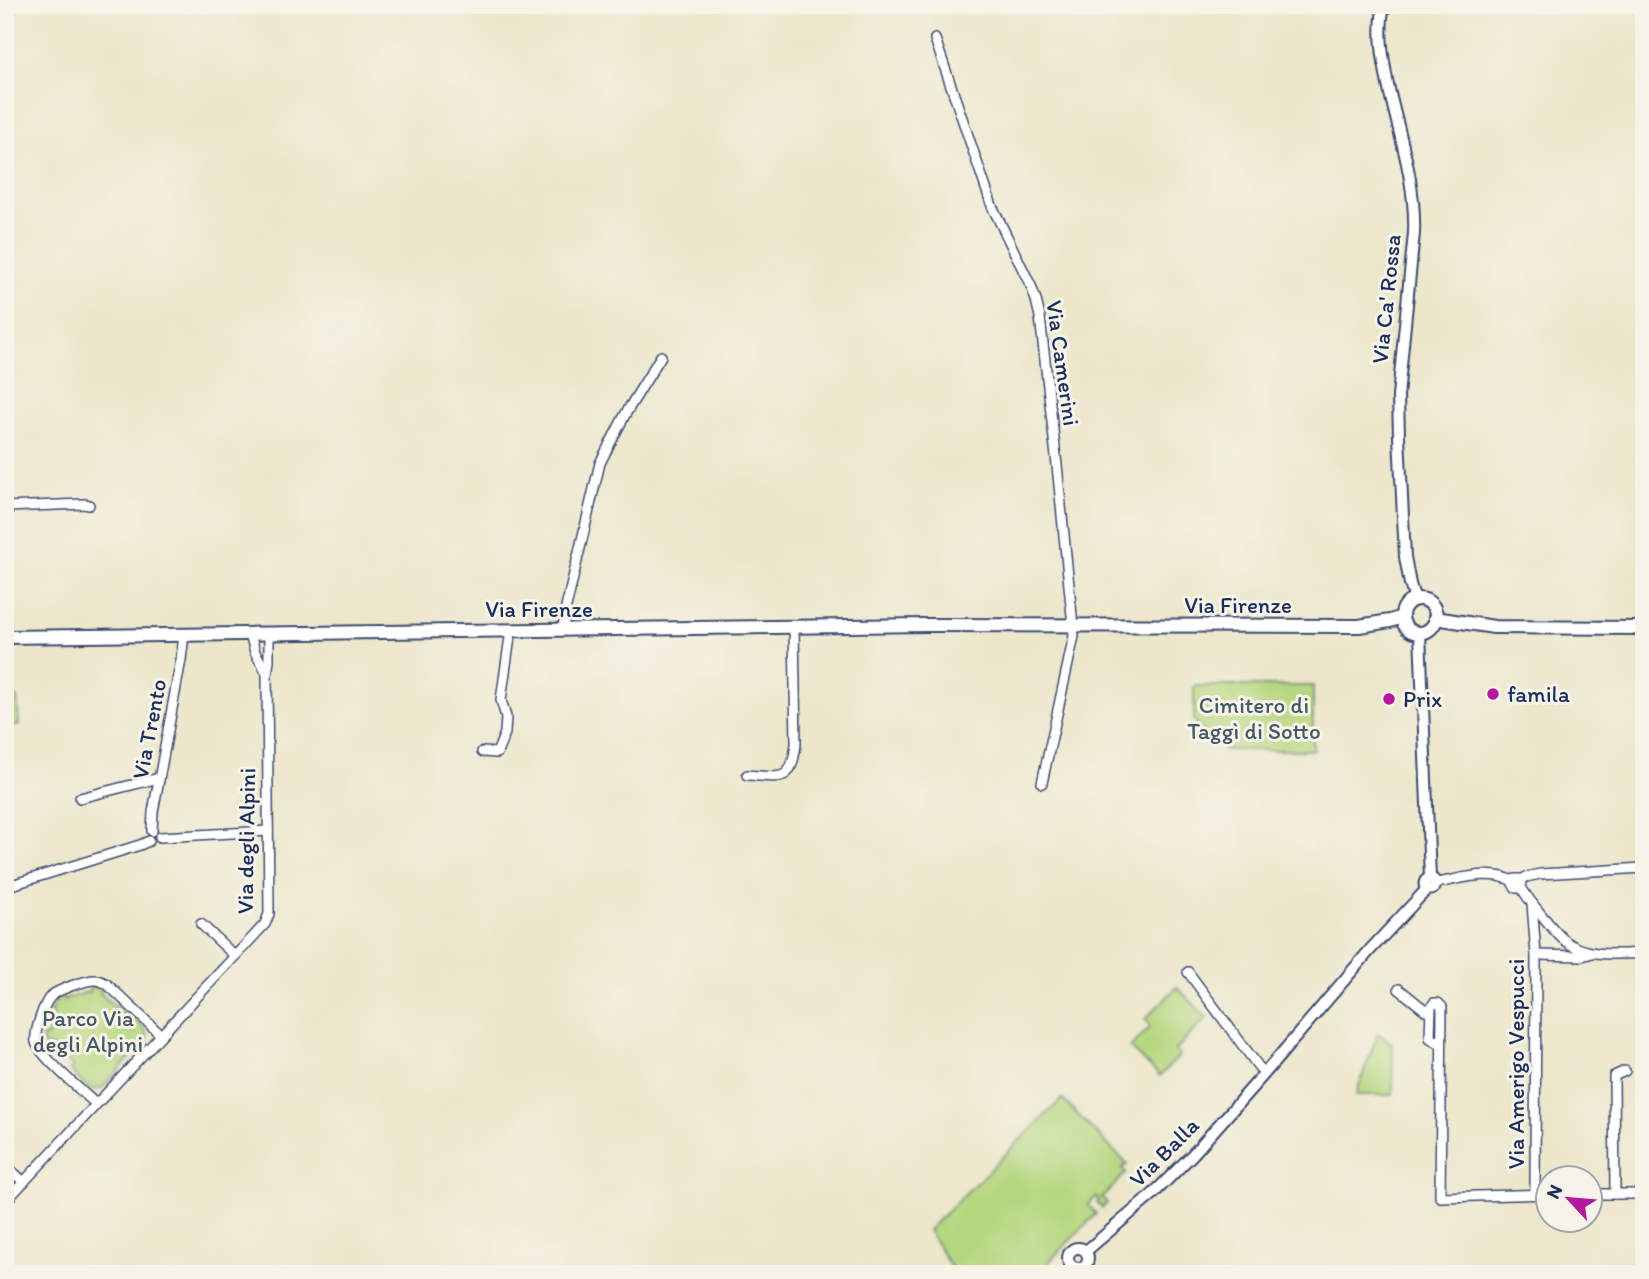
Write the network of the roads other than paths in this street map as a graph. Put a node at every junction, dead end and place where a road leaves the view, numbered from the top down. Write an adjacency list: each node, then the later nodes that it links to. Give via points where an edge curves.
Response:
1 (1384, 5): 6 (street, Via Ca' Rossa, via 1383,57 1415,210 1398,397 1405,557)
2 (935, 39): 9 (street, Via Camerini, via 992,206 1036,300)
3 (661, 356): 13 (street, via 600,463)
4 (89, 505): 5 (street)
5 (5, 507)
6 (1415, 600): 7 (main road, via 1407,604); 8 (main road, via 1430,604)
7 (1402, 617): 9 (main road, Via Firenze, via 1359,626); 14 (main road, via 1406,627)
8 (1435, 618): 11 (main road, via 1494,627); 14 (main road, via 1430,628)
9 (1074, 625): 10 (main road, Via Firenze); 23 (street)
10 (794, 626): 13 (main road, Via Firenze); 21 (street, via 793,763 781,777)
11 (1644, 628)
12 (511, 630): 13 (main road, Via Firenze); 17 (main road, Via Firenze); 20 (street, via 500,700 506,733 497,753)
13 (563, 630)
14 (1420, 633): 28 (street)
15 (184, 634): 16 (main road, Via Firenze); 18 (main road, Via Firenze); 22 (street, Via Trento)
16 (250, 634): 17 (main road, Via Firenze); 19 (street, Via degli Alpini)
17 (269, 634): 19 (street, Via degli Alpini)
18 (5, 637)
19 (267, 673): 25 (street, Via degli Alpini)
20 (482, 752)
21 (747, 775)
22 (159, 780): 24 (street); 26 (street, Via Trento)
23 (1042, 783)
24 (80, 798)
25 (268, 831): 26 (street); 40 (street, Via degli Alpini, via 269,914)
26 (154, 836): 30 (street, via 140,845)
27 (1644, 868): 29 (street, via 1541,874)
28 (1431, 883): 29 (street, via 1484,875); 45 (street, Via Balla)
29 (1519, 883): 31 (street)
30 (5, 887)
31 (1532, 903): 32 (street); 34 (street, Via Amerigo Vespucci)
32 (1548, 922): 34 (street, Via Amerigo Vespucci, via 1539,925); 35 (street)
33 (201, 924): 40 (street)
34 (1535, 934): 38 (street, Via Amerigo Vespucci)
35 (1569, 943): 36 (street); 39 (street, via 1564,951)
36 (1594, 953): 37 (street); 39 (street)
37 (1644, 953)
38 (1536, 954): 39 (street); 47 (street, Via Amerigo Vespucci)
39 (1550, 955)
40 (235, 956): 43 (street, Via degli Alpini)
41 (1188, 972): 45 (street)
42 (1399, 989): 50 (street, via 1425,1010 1430,1011 1434,1003 1442,1007 1440,1197)
43 (161, 1035): 46 (street, Via degli Alpini); 46 (street, via 107,984 95,979 50,998 36,1042)
44 (1625, 1072): 52 (street, via 1614,1076)
45 (1265, 1074): 55 (street, Via Balla, via 1166,1183)
46 (96, 1104): 49 (street, Via degli Alpini)
47 (1535, 1164)
48 (5, 1165): 49 (street)
49 (24, 1182): 54 (street, Via degli Alpini)
50 (1534, 1194)
51 (1604, 1194): 52 (street)
52 (1615, 1194): 53 (street)
53 (1644, 1194)
54 (5, 1202)
55 (1086, 1251): 56 (street, via 1071,1251); 57 (street)
56 (1071, 1265): 57 (street); 58 (street)
57 (1088, 1270)
58 (1060, 1274)

